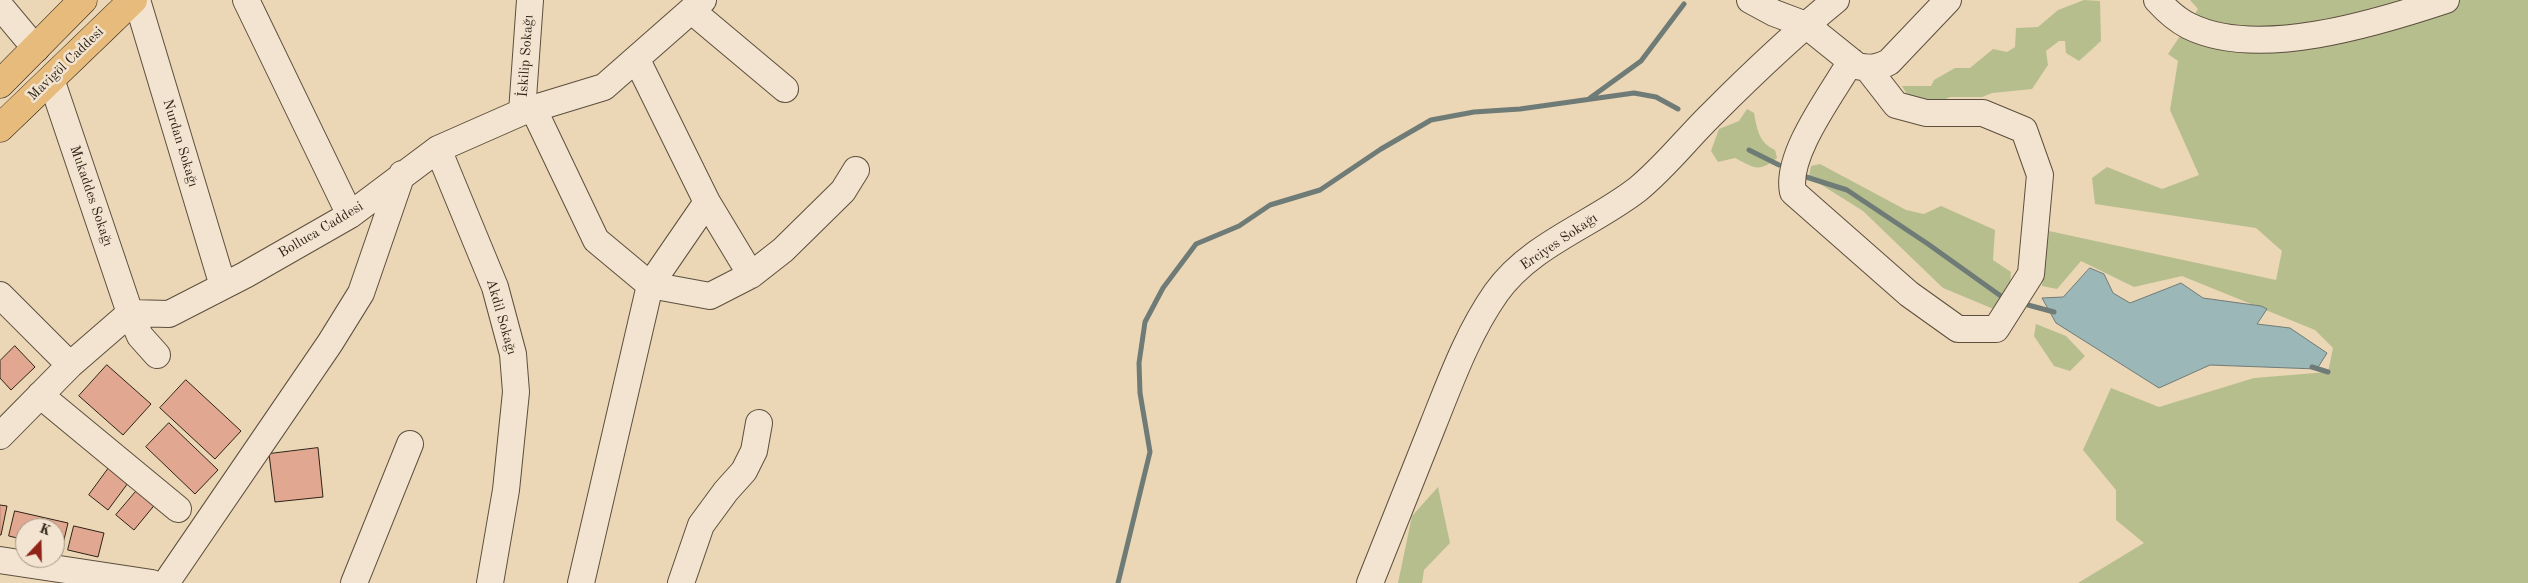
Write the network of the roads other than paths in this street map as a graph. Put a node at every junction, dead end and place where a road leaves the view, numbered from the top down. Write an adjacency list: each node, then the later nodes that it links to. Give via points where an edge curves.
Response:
1 (83, 0): 14 (main road)
2 (133, 0): 17 (main road, Mavigöl Caddesi)
3 (137, 0): 29 (street, Nurdan Sokağı)
4 (246, 0): 26 (street)
5 (1750, 0): 13 (street, via 1774,14)
6 (1836, 0): 13 (street, Erciyes Sokağı)
7 (1948, 0): 16 (street, via 1889,62 1879,67)
8 (2157, 0): 9 (street, via 2189,26 2232,38 2256,39 2349,28)
9 (2446, 0)
10 (534, 3): 20 (street, İskilip Sokağı)
11 (0, 6): 14 (street)
12 (698, 6): 15 (street, Bolluca Caddesi); 19 (street)
13 (1806, 25): 16 (street); 46 (street, Erciyes Sokağı, via 1637,189 1556,240 1520,267 1497,292 1478,322 1453,374)
14 (36, 49): 18 (main road)
15 (637, 60): 20 (street, Bolluca Caddesi, via 604,87); 25 (street)
16 (1860, 65): 16 (street, via 1896,105 1926,113 1983,113 2024,130 2040,175 2031,274 1996,329 1958,329 1909,294 1793,192 1790,180 1796,157)
17 (51, 78): 21 (main road, Mavigöl Caddesi); 31 (street, Mukaddes Sokağı)
18 (0, 84)
19 (785, 89)
20 (527, 110): 22 (street, Bolluca Caddesi); 28 (street, via 596,240)
21 (0, 128)
22 (438, 149): 24 (street, Bolluca Caddesi); 43 (street, Akdil Sokağı, via 495,287 513,354 516,392 506,490)
23 (856, 170): 27 (street, via 843,191 783,250)
24 (402, 174): 26 (street, Bolluca Caddesi); 41 (street, via 361,294)
25 (707, 202): 27 (street); 28 (street)
26 (350, 215): 29 (street, Bolluca Caddesi)
27 (751, 275): 28 (street, via 710,296)
28 (650, 284): 44 (street)
29 (223, 286): 31 (street, Bolluca Caddesi, via 169,314)
30 (0, 295): 33 (street)
31 (130, 313): 32 (street, Mukaddes Sokağı, via 140,336); 33 (street)
32 (157, 355)
33 (70, 366): 34 (street)
34 (40, 395): 36 (street); 38 (street)
35 (759, 423): 45 (street, via 754,451 744,471 701,525)
36 (1, 433)
37 (410, 444): 42 (street)
38 (178, 509)
39 (3, 568): 40 (street)
40 (152, 583)
41 (166, 583)
42 (354, 583)
43 (490, 583)
44 (581, 583)
45 (680, 583)
46 (1370, 583)

